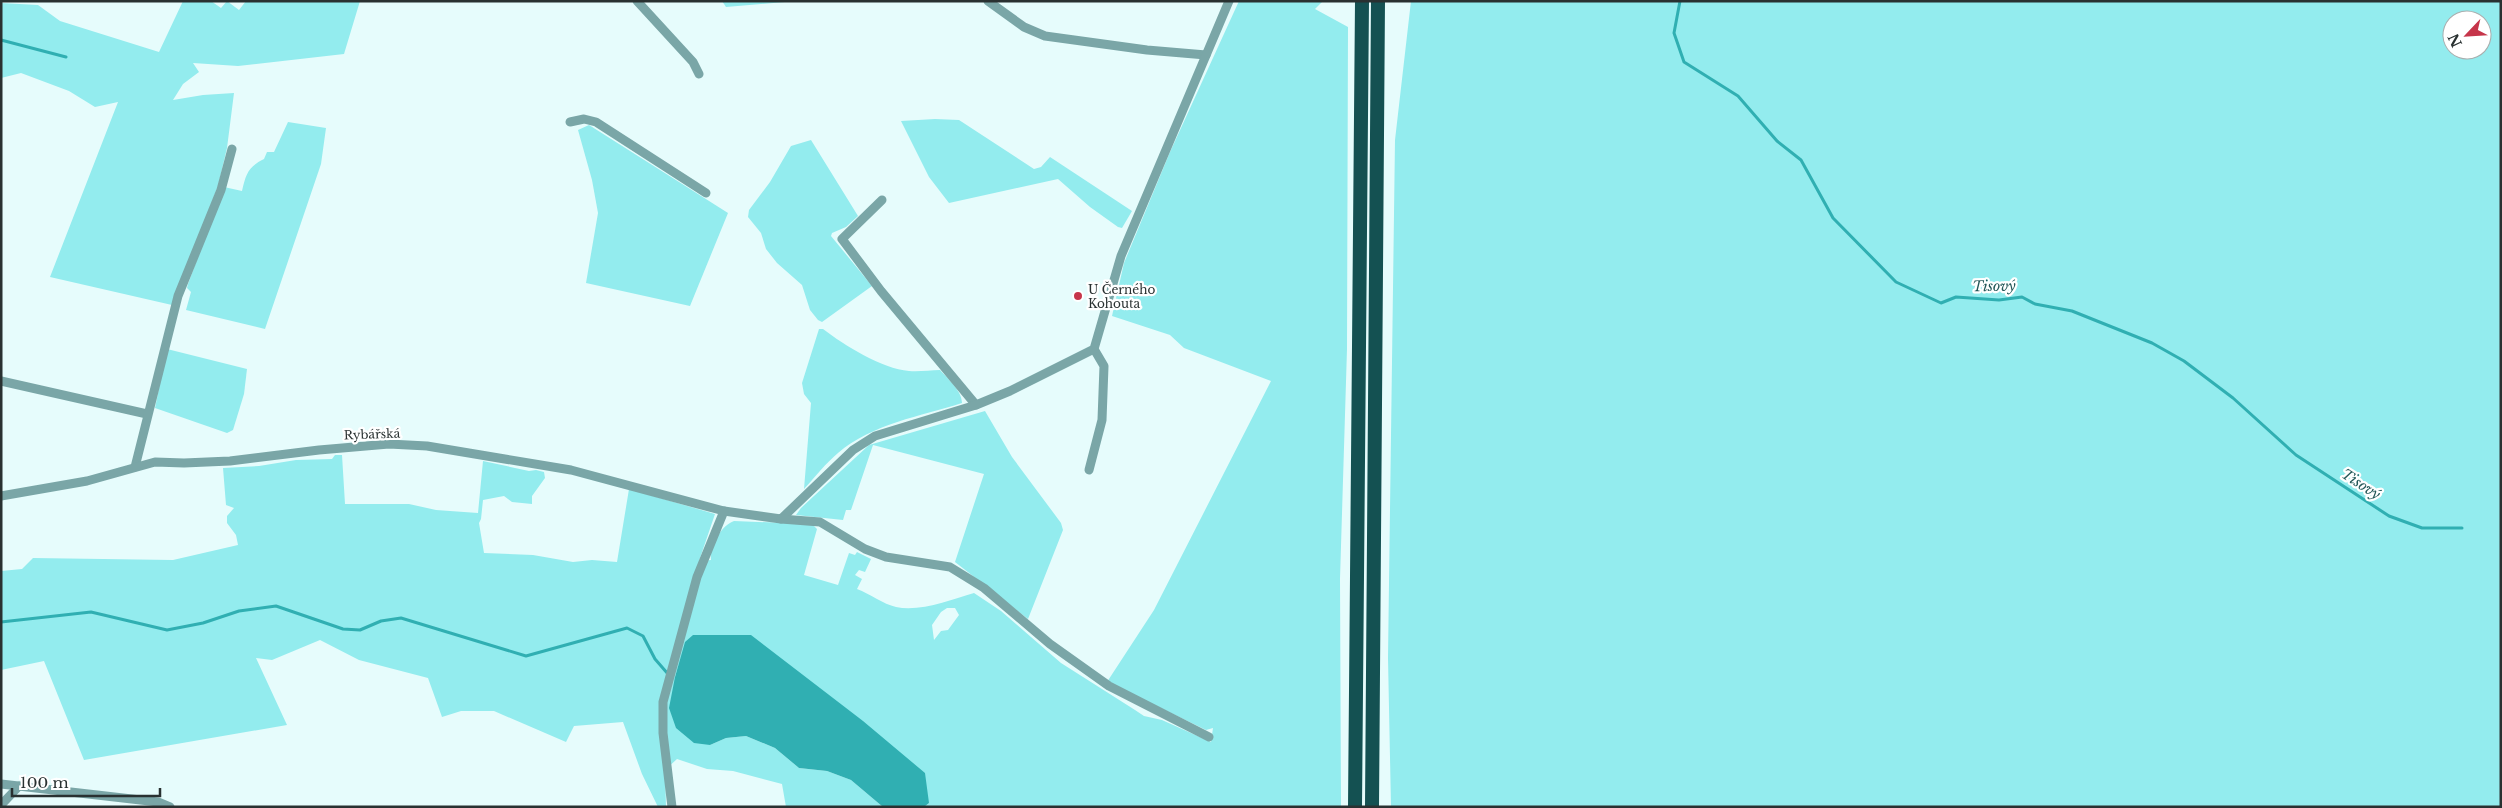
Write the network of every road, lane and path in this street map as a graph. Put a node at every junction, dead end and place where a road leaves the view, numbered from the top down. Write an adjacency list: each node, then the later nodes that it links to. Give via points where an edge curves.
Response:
1 (637, 1): 7 (street, via 693,62)
2 (988, 1): 6 (street, via 1024,27 1045,36)
3 (1229, 1): 6 (street)
4 (1362, 1): 28 (highway)
5 (1378, 1): 29 (highway)
6 (1206, 55): 12 (street, via 1121,256)
7 (699, 74)
8 (570, 122): 10 (street, via 584,119 596,122)
9 (232, 149): 15 (street, via 221,190 178,296)
10 (706, 193)
11 (882, 200): 14 (street, via 842,239)
12 (1094, 349): 14 (street); 17 (street, via 1104,366 1102,420)
13 (1, 381): 15 (street)
14 (976, 405): 20 (street, via 875,436 853,450)
15 (147, 414): 16 (street)
16 (135, 467): 18 (street, Rybářská, via 87,480); 19 (street, Rybářská, via 155,462 230,460 389,444 427,446 571,470)
17 (1089, 470)
18 (1, 496)
19 (724, 511): 20 (street, Rybářská); 27 (street, via 697,577 663,702 663,733)
20 (781, 519): 21 (street, Rybářská, via 820,522 865,549 886,557 950,567 984,588 1050,644 1109,686)
21 (1209, 736)
22 (1, 784): 23 (street)
23 (19, 786): 24 (street); 25 (street)
24 (158, 804): 26 (street)
25 (1, 805)
26 (170, 807)
27 (672, 807)
28 (1356, 807)
29 (1372, 807)

